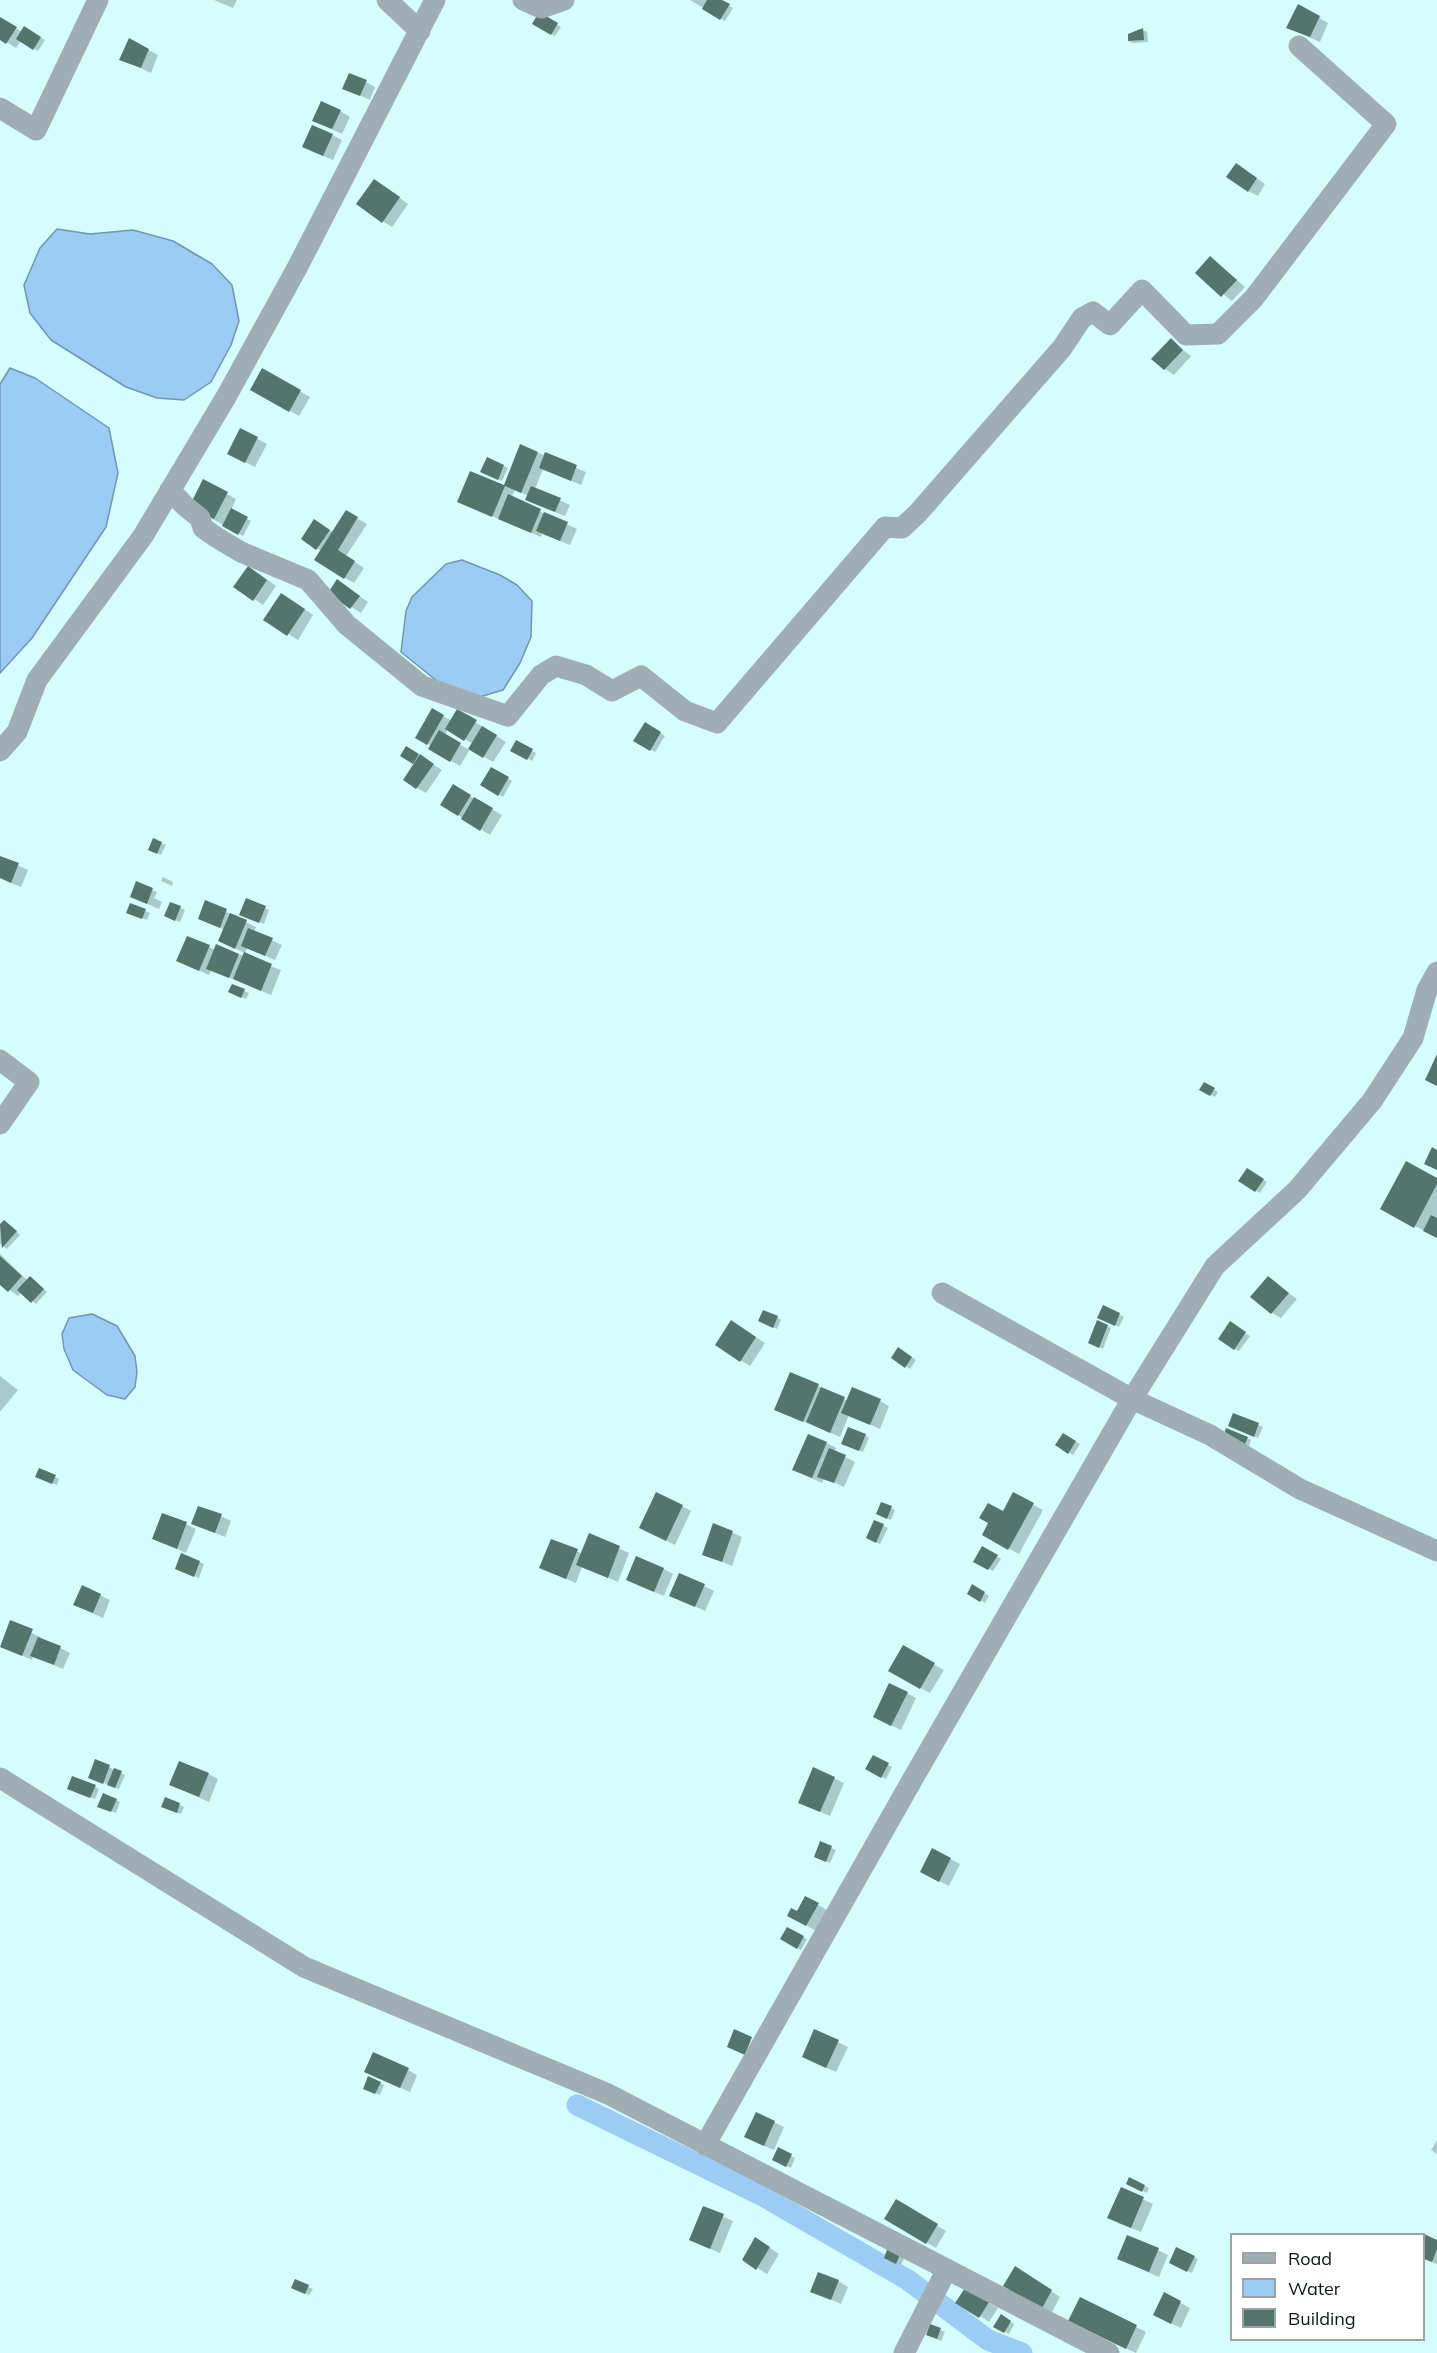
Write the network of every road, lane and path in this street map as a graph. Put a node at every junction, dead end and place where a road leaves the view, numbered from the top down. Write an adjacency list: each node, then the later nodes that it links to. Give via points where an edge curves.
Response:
1 (98, 0): 8 (street, via 36,130)
2 (387, 0): 6 (street)
3 (435, 0): 6 (street)
4 (523, 0): 5 (street, via 541,8)
5 (564, 0)
6 (420, 31): 9 (street, via 297,268)
7 (1299, 46): 9 (street, via 1386,124 1254,298 1218,334 1186,334 1142,290 1110,325 1093,312 1082,318 1062,348 918,513 902,528 885,527 717,723 685,711 641,676 612,691 586,675 556,666 541,675 508,716 422,686 347,625 308,580 216,537 203,528 200,518)
8 (0, 108)
9 (171, 490): 10 (street, via 37,680 17,732)
10 (0, 751)
11 (1437, 972): 15 (street, via 1427,990 1413,1038 1372,1101 1297,1190 1215,1266)
12 (0, 1060): 13 (street, via 29,1082)
13 (0, 1124)
14 (942, 1293): 15 (street)
15 (1132, 1400): 16 (street, via 1210,1435 1300,1490); 18 (street)
16 (1437, 1551)
17 (0, 1778): 18 (street, via 304,1967 608,2094)
18 (705, 2145): 19 (street)
19 (941, 2277): 20 (street); 21 (street)
20 (903, 2353)
21 (1109, 2353)

